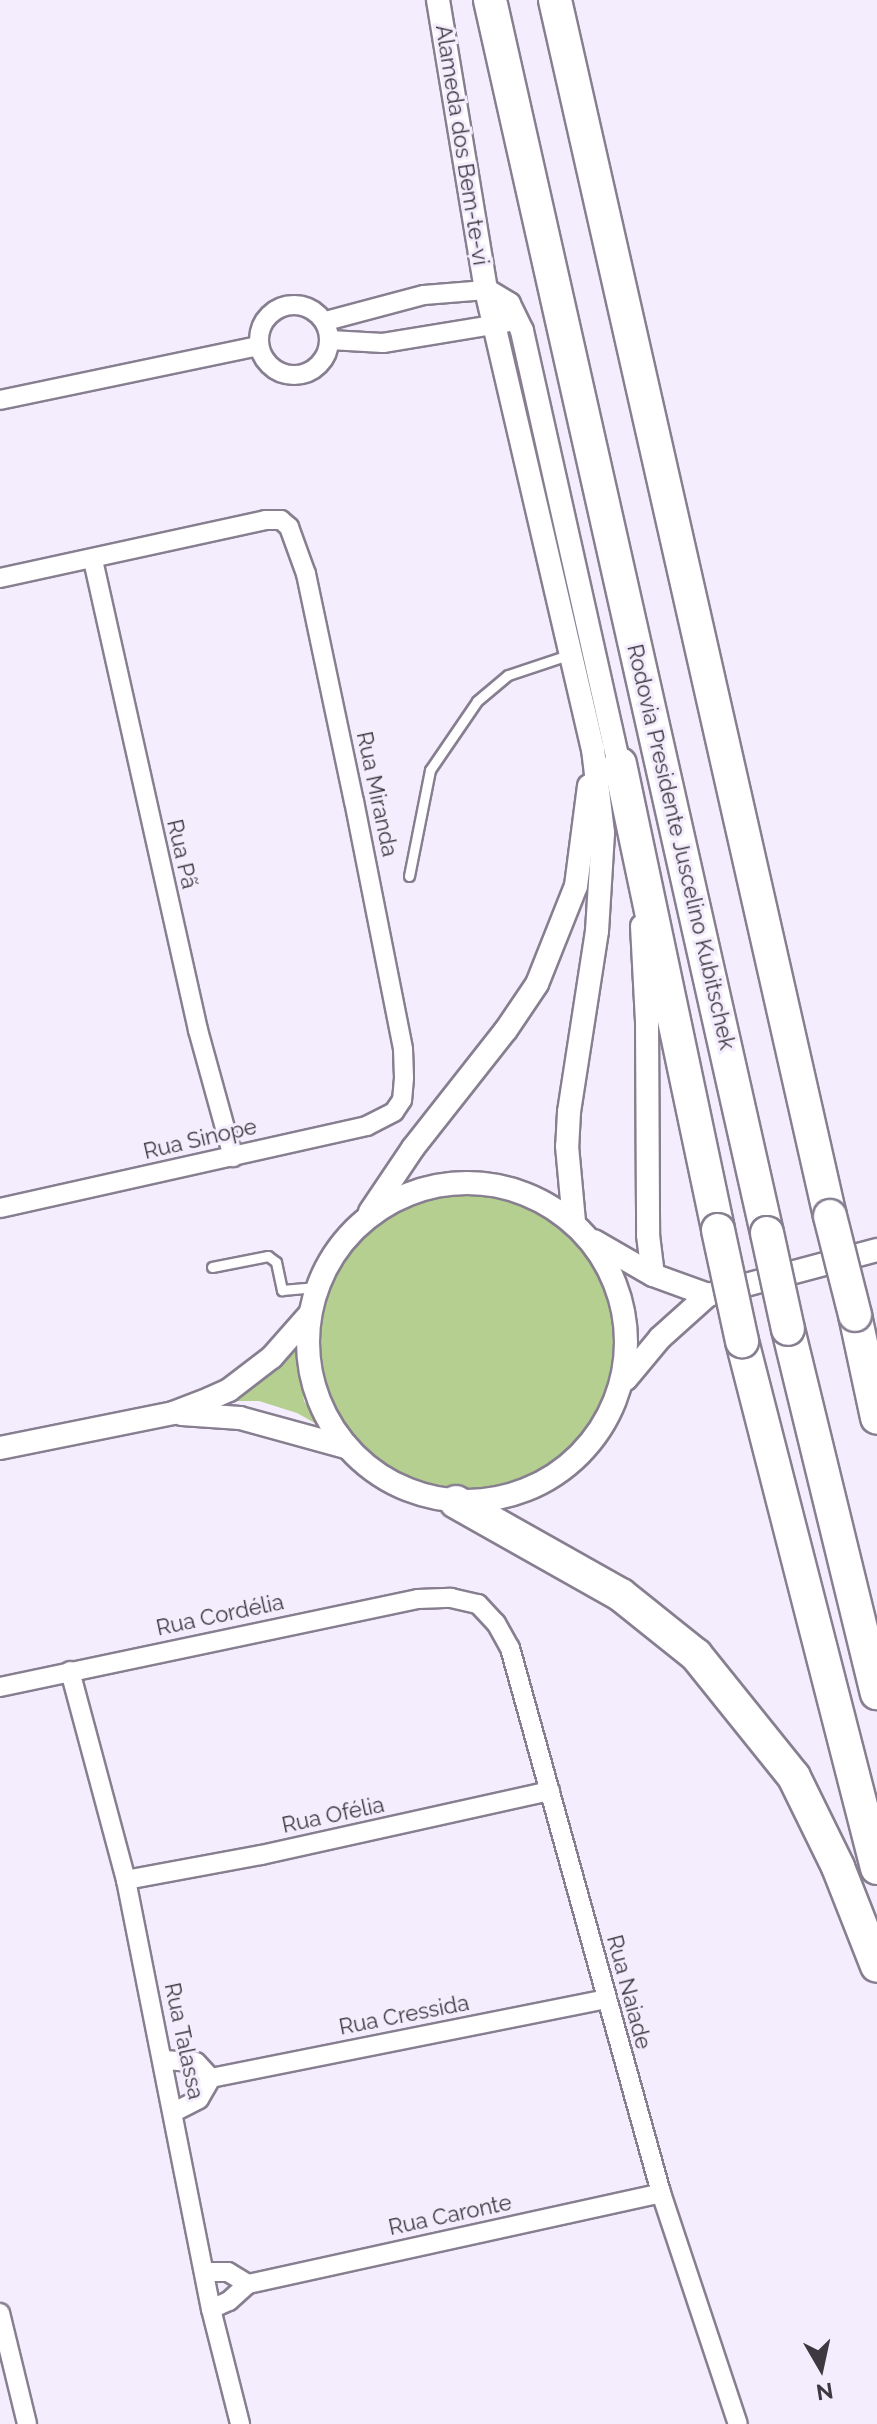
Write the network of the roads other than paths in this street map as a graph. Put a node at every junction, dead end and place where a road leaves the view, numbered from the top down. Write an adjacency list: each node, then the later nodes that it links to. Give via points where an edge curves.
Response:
1 (438, 0): 4 (street, Alameda dos Bem-te-vi)
2 (490, 0): 35 (highway, Rodovia Presidente Juscelino Kubitschek, bridge, via 788,1329)
3 (555, 0): 27 (highway, bridge)
4 (486, 290): 5 (street, via 509,304); 6 (street, Alameda dos Bem-te-vi); 7 (street, via 424,295)
5 (518, 321): 6 (street); 13 (street)
6 (494, 325): 7 (street, via 383,343); 12 (street, Alameda dos Bem-te-vi)
7 (328, 330): 8 (street, via 309,308 287,306 262,325); 8 (street, via 328,350 316,367 296,375 276,371)
8 (258, 346): 9 (street)
9 (0, 400)
10 (93, 560): 11 (street); 15 (street, Rua Miranda, via 265,520 281,520 296,539 403,1049); 16 (street, Rua Pã, via 195,1015)
11 (0, 578)
12 (571, 654): 13 (street, Alameda dos Bem-te-vi); 14 (lane, via 508,675 477,701 430,770)
13 (607, 756): 18 (street, via 576,886 537,984); 19 (street, via 602,877 567,1146); 22 (street, via 643,940); 37 (highway, bridge, via 742,1341)
14 (409, 876)
15 (402, 1100): 16 (street, Rua Sinope, via 394,1112 367,1126)
16 (233, 1157): 17 (street, Rua Sinope)
17 (0, 1208)
18 (365, 1219): 19 (street, via 404,1195 448,1184 493,1184 536,1198); 23 (street, via 345,1239)
19 (580, 1230): 22 (street); 26 (street, via 615,1279 625,1313)
20 (877, 1250): 24 (street)
21 (212, 1267): 23 (lane, via 268,1256 276,1262 282,1290)
22 (653, 1275): 24 (street)
23 (317, 1287): 25 (street)
24 (708, 1295): 26 (street, via 660,1338)
25 (309, 1315): 28 (street, via 250,1375 229,1390); 29 (street, via 308,1362 320,1407)
26 (623, 1383): 31 (street, via 605,1424 578,1458 542,1484 500,1499)
27 (875, 1404)
28 (173, 1413): 29 (street, via 240,1418); 30 (street)
29 (346, 1447): 31 (street, via 377,1475 415,1493)
30 (0, 1448)
31 (456, 1502): 39 (highway, via 621,1595 696,1655 794,1777 838,1867)
32 (451, 1598): 33 (street, Rua Cordélia, via 418,1599); 36 (street, Rua Naiade, via 478,1604 510,1648)
33 (70, 1671): 34 (street, Rua Cordélia); 38 (street, Rua Talassa)
34 (0, 1687)
35 (877, 1693)
36 (550, 1791): 38 (street, Rua Ofélia); 40 (street, Rua Naiade)
37 (877, 1868)
38 (126, 1880): 41 (street, Rua Talassa)
39 (877, 1966)
40 (605, 1999): 42 (street, Rua Cressida); 44 (street, Rua Naiade)
41 (164, 2060): 42 (street, via 196,2062); 43 (street, Rua Talassa)
42 (211, 2078): 43 (street, via 199,2099)
43 (174, 2112): 45 (street, Rua Talassa)
44 (661, 2193): 46 (street, Rua Caronte); 49 (street, Rua Naiade)
45 (205, 2272): 46 (street, via 228,2272); 47 (street, Rua Talassa)
46 (248, 2284): 47 (street, Rua Caronte)
47 (211, 2309): 51 (street, Rua Talassa)
48 (0, 2313): 50 (street)
49 (734, 2421)
50 (27, 2424)
51 (240, 2424)

